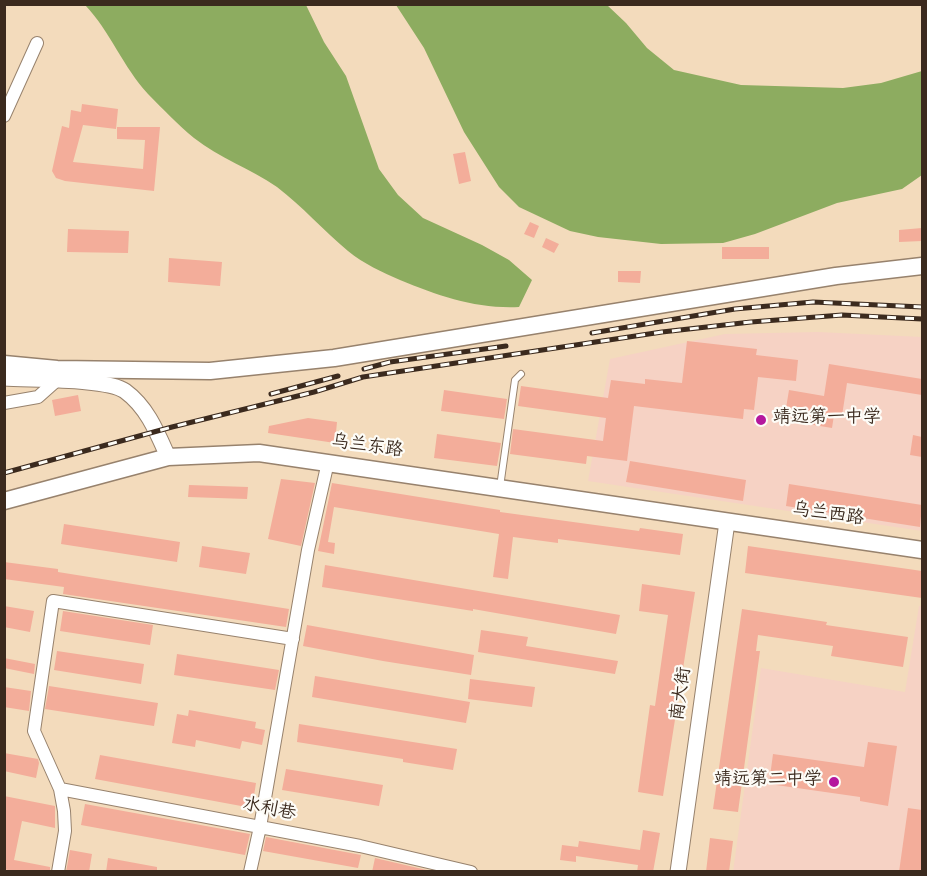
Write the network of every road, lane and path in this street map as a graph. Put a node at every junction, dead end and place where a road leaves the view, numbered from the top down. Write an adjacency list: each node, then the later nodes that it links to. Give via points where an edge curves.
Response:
1 (37, 43): 2 (street)
2 (4, 116)
3 (922, 266): 4 (main road, via 836,276 334,358 210,371 57,369)
4 (4, 364)
5 (521, 374): 11 (lane, via 515,380)
6 (4, 378): 7 (street)
7 (56, 381): 8 (street, via 38,397); 9 (street, via 123,389 150,419)
8 (4, 403)
9 (168, 457): 10 (main road, 乌兰东路, via 259,453); 12 (main road, 乌兰东路)
10 (328, 462): 11 (main road, 乌兰东路); 15 (street)
11 (500, 487): 13 (main road, 乌兰东路)
12 (4, 501)
13 (727, 522): 14 (main road, 乌兰西路); 21 (street, 南大街)
14 (922, 550)
15 (292, 639): 16 (street, via 53,601 34,731); 17 (street)
16 (60, 789): 17 (street, 水利巷); 18 (street, via 65,831)
17 (261, 827): 19 (street); 20 (street, 水利巷)
18 (58, 872)
19 (250, 872)
20 (471, 872)
21 (678, 872)

